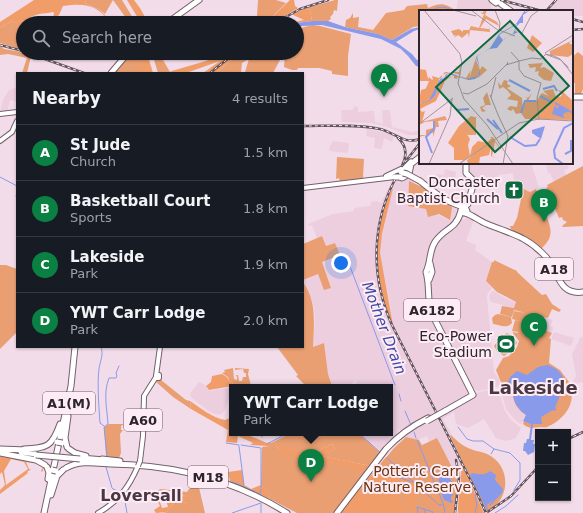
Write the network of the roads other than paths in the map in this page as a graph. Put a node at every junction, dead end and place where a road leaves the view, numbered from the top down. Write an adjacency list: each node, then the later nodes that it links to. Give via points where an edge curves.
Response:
1 (200, 0): 4 (highway)
2 (497, 2): 3 (highway)
3 (509, 10)
4 (178, 16)
5 (121, 60): 6 (highway)
6 (111, 72)
7 (573, 97): 8 (highway)
8 (583, 99)
9 (16, 113): 10 (main road)
10 (0, 114)
11 (16, 123): 12 (main road, via 12,132)
12 (0, 141)
13 (419, 157): 15 (highway)
14 (466, 164): 20 (highway, via 466,172 471,176 473,185)
15 (403, 172): 16 (main road); 16 (main road); 17 (main road); 19 (highway, A18, bridge); 19 (highway, A18, via 412,175); 20 (highway, A18)
16 (384, 177): 17 (main road)
17 (374, 178): 18 (main road)
18 (304, 187)
19 (431, 190): 20 (highway, A18)
20 (464, 210): 21 (highway, A18, via 487,224 530,243 545,255 564,287 574,292); 25 (highway, A6182, via 454,227 436,243 431,255 429,293 432,310)
21 (583, 291)
22 (160, 348): 32 (main road, A60, via 156,376 144,396 143,436)
23 (75, 350): 24 (highway, A1(M))
24 (70, 391): 29 (highway, A1(M), via 57,436); 30 (highway); 36 (highway, A1(M))
25 (473, 392): 26 (highway); 26 (highway)
26 (444, 411): 27 (highway, bridge)
27 (427, 420): 28 (highway); 28 (highway)
28 (405, 433): 40 (highway); 40 (highway, via 390,444)
29 (48, 445): 30 (highway); 31 (highway, via 38,450); 33 (highway, via 42,455)
30 (64, 445): 32 (highway, via 82,455); 34 (highway, via 71,454 71,460)
31 (0, 451): 32 (highway, M18, bridge); 33 (highway, via 36,460)
32 (136, 464): 34 (highway, via 77,463); 35 (highway, M18, via 182,471 222,481); 37 (main road, A60, via 132,481 124,493 117,501)
33 (48, 467): 34 (highway); 36 (highway)
34 (64, 469): 36 (highway, via 58,474)
35 (281, 508): 38 (highway); 39 (highway, M18)
36 (45, 512)
37 (98, 513)
38 (287, 513)
39 (291, 513)
40 (337, 513)

